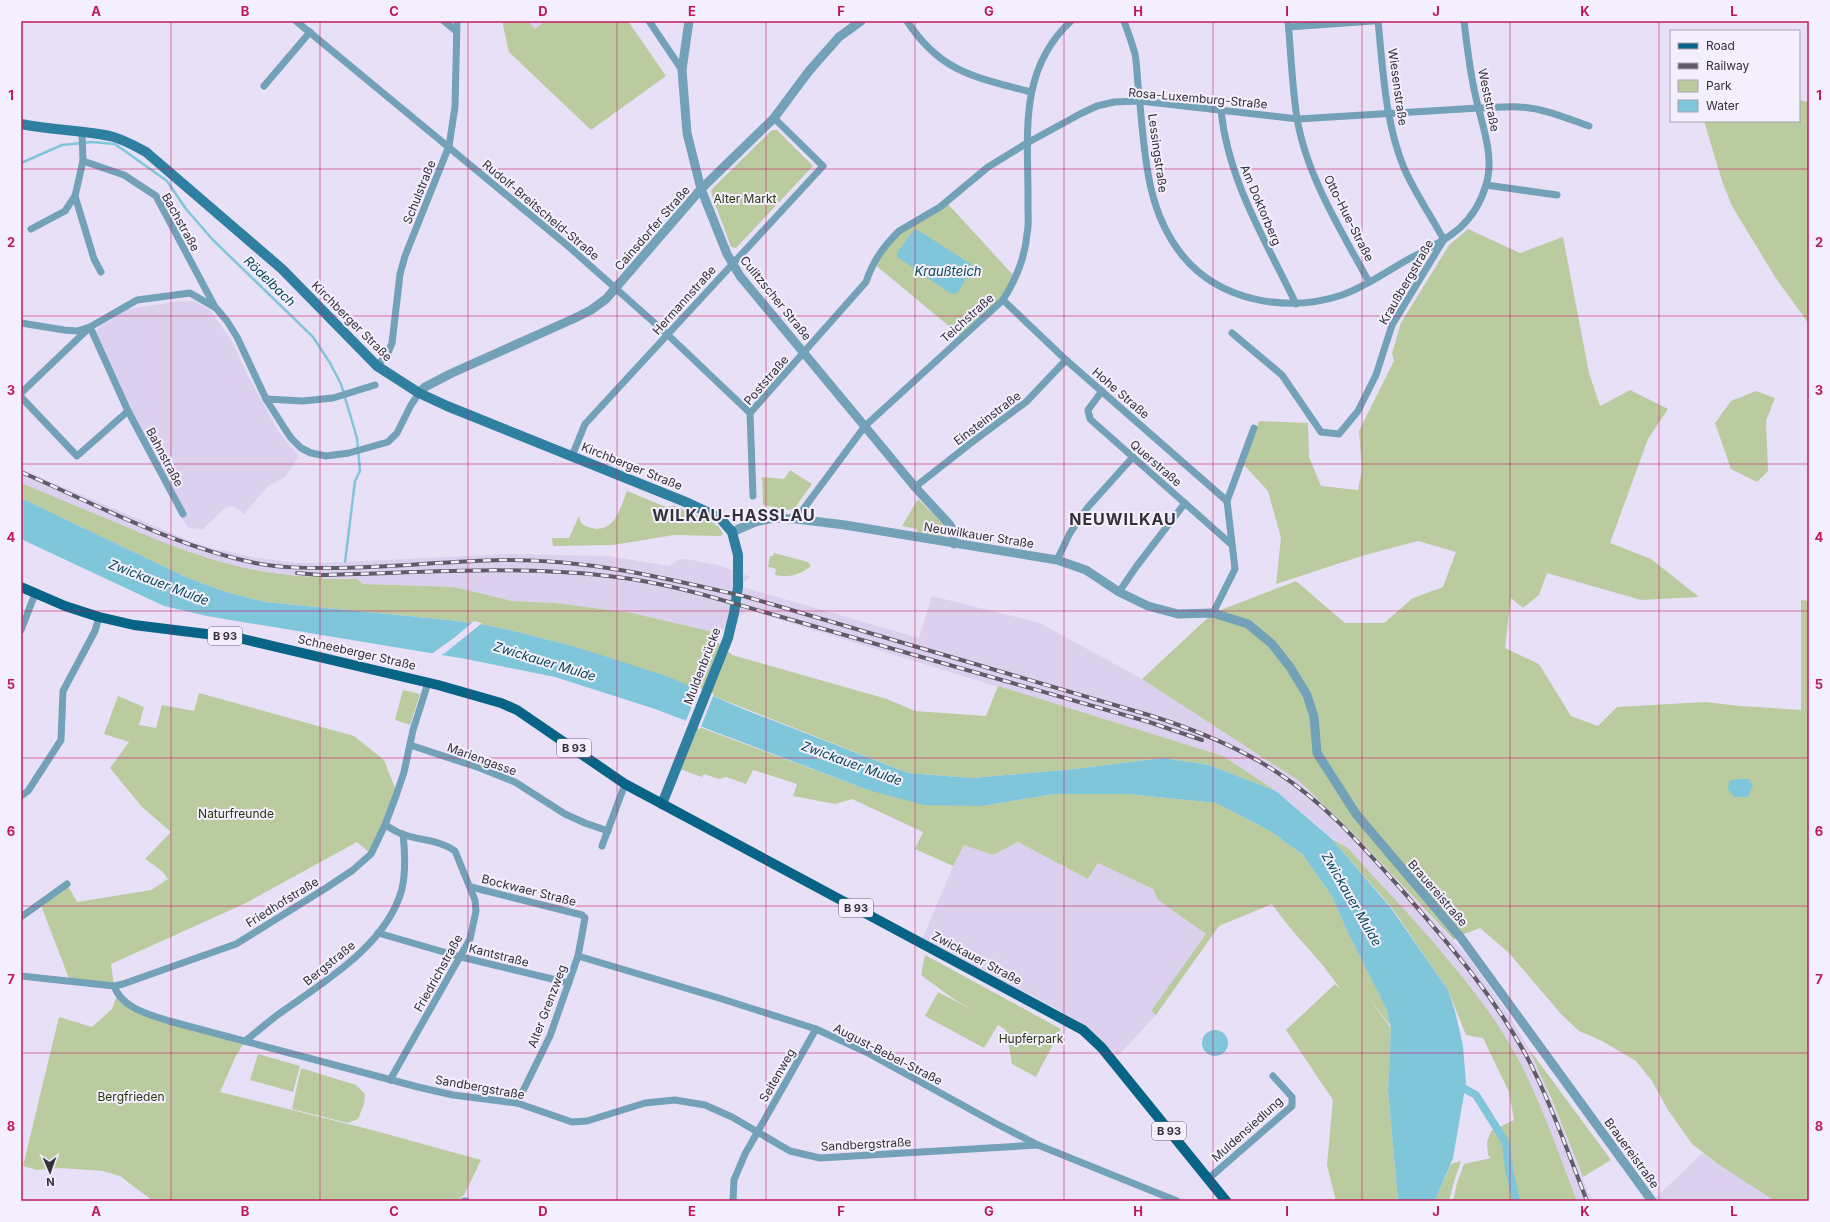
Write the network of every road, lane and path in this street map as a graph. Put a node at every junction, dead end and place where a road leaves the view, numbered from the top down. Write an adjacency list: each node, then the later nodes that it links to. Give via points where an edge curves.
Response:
1 (296, 21): 15 (street, Rudolf-Breitscheid-Straße)
2 (444, 21): 14 (street)
3 (457, 21): 14 (street, Schulstraße)
4 (649, 21): 16 (street)
5 (689, 21): 16 (street, Culitzscher Straße)
6 (861, 21): 23 (street, Cainsdorfer Straße, via 846,31 809,71)
7 (908, 21): 18 (street, via 919,39 935,55 954,68)
8 (1071, 21): 18 (street, Teichstraße, via 1050,43 1038,67)
9 (1124, 21): 19 (street, Lessingstraße, via 1135,54)
10 (1373, 21): 13 (street)
11 (1378, 21): 22 (street, Wiesenstraße)
12 (1464, 21): 20 (street, Weststraße, via 1472,80)
13 (1288, 24): 24 (street, Otto-Hue-Straße)
14 (456, 31): 29 (street, Schulstraße, via 455,107)
15 (310, 32): 17 (street); 29 (street, Rudolf-Breitscheid-Straße)
16 (682, 70): 32 (street, Culitzscher Straße, via 687,133)
17 (264, 86)
18 (1031, 92): 28 (street, Teichstraße)
19 (1140, 101): 21 (street, Rosa-Luxemburg-Straße); 28 (street, Rosa-Luxemburg-Straße, via 1114,102 1097,106); 42 (street, Lessingstraße, via 1146,169 1154,204 1164,227 1183,256 1202,274 1245,297)
20 (1480, 108): 22 (street, Rosa-Luxemburg-Straße); 26 (street, Rosa-Luxemburg-Straße, via 1520,107 1549,112); 31 (street, Weststraße, via 1489,165)
21 (1221, 110): 24 (street, Rosa-Luxemburg-Straße); 42 (street, Am Doktorberg, via 1223,128 1238,182)
22 (1388, 113): 24 (street, Rosa-Luxemburg-Straße); 36 (street, Wiesenstraße, via 1405,169)
23 (774, 118): 32 (street, Cainsdorfer Straße); 37 (street, Hermannstraße, via 823,166)
24 (1298, 119): 39 (street, Otto-Hue-Straße, via 1324,199)
25 (21, 124): 27 (main road, Kirchberger Straße)
26 (1590, 126)
27 (82, 136): 30 (street); 50 (main road, Kirchberger Straße, via 111,136 146,152 282,269)
28 (1027, 143): 41 (street, Teichstraße, via 1028,234 1015,277); 48 (street, Rosa-Luxemburg-Straße, via 988,167 940,207 899,231 875,260 866,282)
29 (449, 146): 40 (street, Rudolf-Breitscheid-Straße); 50 (street, Schulstraße, via 405,256 400,274 392,343 388,353)
30 (83, 157): 34 (street); 43 (street, Bachstraße, via 124,175 156,196)
31 (1486, 185): 33 (street); 36 (street, Weststraße, via 1466,223)
32 (701, 189): 37 (street, Culitzscher Straße); 40 (street, Cainsdorfer Straße)
33 (1557, 195)
34 (75, 196): 35 (street, via 65,211); 38 (street, via 94,259)
35 (31, 229)
36 (1444, 240): 39 (street, Lessingstraße); 46 (street, Kraußbergstraße, via 1392,325 1376,375 1358,410 1339,434 1321,432 1282,375)
37 (732, 264): 47 (street, Hermannstraße); 48 (street, Culitzscher Straße)
38 (101, 272)
39 (1369, 282): 42 (street, Lessingstraße, via 1343,294)
40 (616, 289): 47 (street, Rudolf-Breitscheid-Straße); 54 (street, Cainsdorfer Straße, via 591,310 452,373 425,387)
41 (1003, 300): 49 (street, Hohe Straße); 59 (street, Teichstraße)
42 (1296, 304)
43 (216, 308): 45 (street, via 190,293 151,298 132,303); 56 (street, via 236,337)
44 (21, 323): 45 (street, via 77,331)
45 (90, 327): 53 (street); 57 (street, Bahnstraße)
46 (1232, 333)
47 (668, 335): 58 (street, Rudolf-Breitscheid-Straße); 61 (street, Hermannstraße, via 585,424)
48 (804, 353): 58 (street, Poststraße); 59 (street, Culitzscher Straße)
49 (1066, 360): 52 (street, Hohe Straße); 63 (street, Einsteinstraße, via 1026,402)
50 (377, 366): 54 (main road, Kirchberger Straße)
51 (375, 385): 56 (street, via 336,397 303,400)
52 (1102, 391): 62 (street, Querstraße, via 1088,410 1090,419); 65 (street, Hohe Straße)
53 (21, 393)
54 (419, 393): 56 (street, via 397,433 388,442 363,450 326,456 301,448 291,438); 61 (main road, Kirchberger Straße)
55 (21, 397): 57 (street, via 76,456)
56 (266, 399)
57 (128, 411): 67 (street, Bahnstraße)
58 (750, 413): 64 (street, Poststraße)
59 (865, 426): 63 (street, Culitzscher Straße); 68 (street, Teichstraße)
60 (1254, 428): 65 (street)
61 (572, 456): 69 (main road, Kirchberger Straße, via 709,512 720,518)
62 (1133, 457): 66 (street, Querstraße); 72 (street, via 1088,507 1070,533)
63 (915, 487): 70 (street, Culitzscher Straße, via 954,532)
64 (754, 496)
65 (1227, 501): 71 (street)
66 (1185, 503): 71 (street, Querstraße); 74 (street)
67 (183, 514)
68 (796, 519): 69 (street, Neuwilkauer Straße, via 774,518); 70 (street, Neuwilkauer Straße)
69 (732, 532): 83 (main road, Muldenbrücke, via 738,555 738,587 731,624 723,651)
70 (954, 544): 72 (street, Neuwilkauer Straße)
71 (1232, 545): 76 (street, via 1235,569)
72 (1057, 560): 74 (street, Neuwilkauer Straße, via 1086,570)
73 (21, 587): 75 (main road, Schneeberger Straße / B 93)
74 (1119, 592): 76 (street, Neuwilkauer Straße, via 1148,606 1178,614)
75 (35, 594): 77 (main road, Schneeberger Straße / B 93); 78 (street)
76 (1213, 613): 109 (street, Brauereistraße, via 1248,624 1272,644 1290,667 1307,695 1314,718 1317,753 1356,814 1461,938)
77 (99, 617): 79 (main road, Schneeberger Straße / B 93, via 141,626 239,638); 82 (street, via 95,631 63,690 61,740 28,791)
78 (21, 630)
79 (428, 683): 80 (street, Friedhofstraße); 81 (main road, Schneeberger Straße / B 93, via 501,703 517,710)
80 (410, 746): 84 (street, Friedhofstraße); 85 (street, Mariengasse, via 515,782 565,814)
81 (625, 784): 83 (main road, Schneeberger Straße / B 93); 85 (street)
82 (21, 796)
83 (662, 804): 105 (main road, Zwickauer Straße / B 93, via 1083,1030 1102,1048)
84 (386, 825): 86 (street, Friedrichstraße); 97 (street, Friedhofstraße, via 371,854 353,870 236,944)
85 (608, 831): 87 (street)
86 (403, 834): 89 (street, Friedrichstraße, via 429,840 455,851); 92 (street, Bergstraße, via 406,856 402,888)
87 (602, 846)
88 (67, 884): 91 (street)
89 (471, 887): 90 (street, Bockwaer Straße); 94 (street, Friedrichstraße, via 476,911 470,939)
90 (582, 915): 93 (street, Alter Grenzweg, via 585,918)
91 (21, 917)
92 (378, 933): 94 (street, Kantstraße); 99 (street, Bergstraße, via 359,954)
93 (578, 956): 96 (street, Alter Grenzweg); 98 (street, August-Bebel-Straße)
94 (461, 957): 96 (street, Kantstraße); 101 (street, Friedrichstraße)
95 (21, 976): 97 (street, Friedhofstraße)
96 (569, 984): 102 (street, Alter Grenzweg, via 550,1036)
97 (114, 986): 99 (street, Sandbergstraße, via 117,995 135,1009 169,1021)
98 (816, 1029): 103 (street, Seitenweg); 104 (street, August-Bebel-Straße, via 866,1052)
99 (245, 1041): 101 (street, Sandbergstraße)
100 (1273, 1076): 105 (street, Muldensiedlung, via 1292,1097 1292,1106)
101 (390, 1080): 102 (street, Sandbergstraße, via 453,1095)
102 (517, 1103): 103 (street, Sandbergstraße, via 572,1122 587,1121 644,1103 675,1100 705,1105)
103 (757, 1132): 104 (street, Sandbergstraße, via 790,1151 820,1158); 107 (street, Seitenweg, via 734,1180)
104 (1038, 1145): 106 (street, August-Bebel-Straße)
105 (1208, 1179): 108 (main road, Zwickauer Straße / B 93)
106 (1172, 1200)
107 (733, 1201)
108 (1226, 1201)
109 (1652, 1201)

